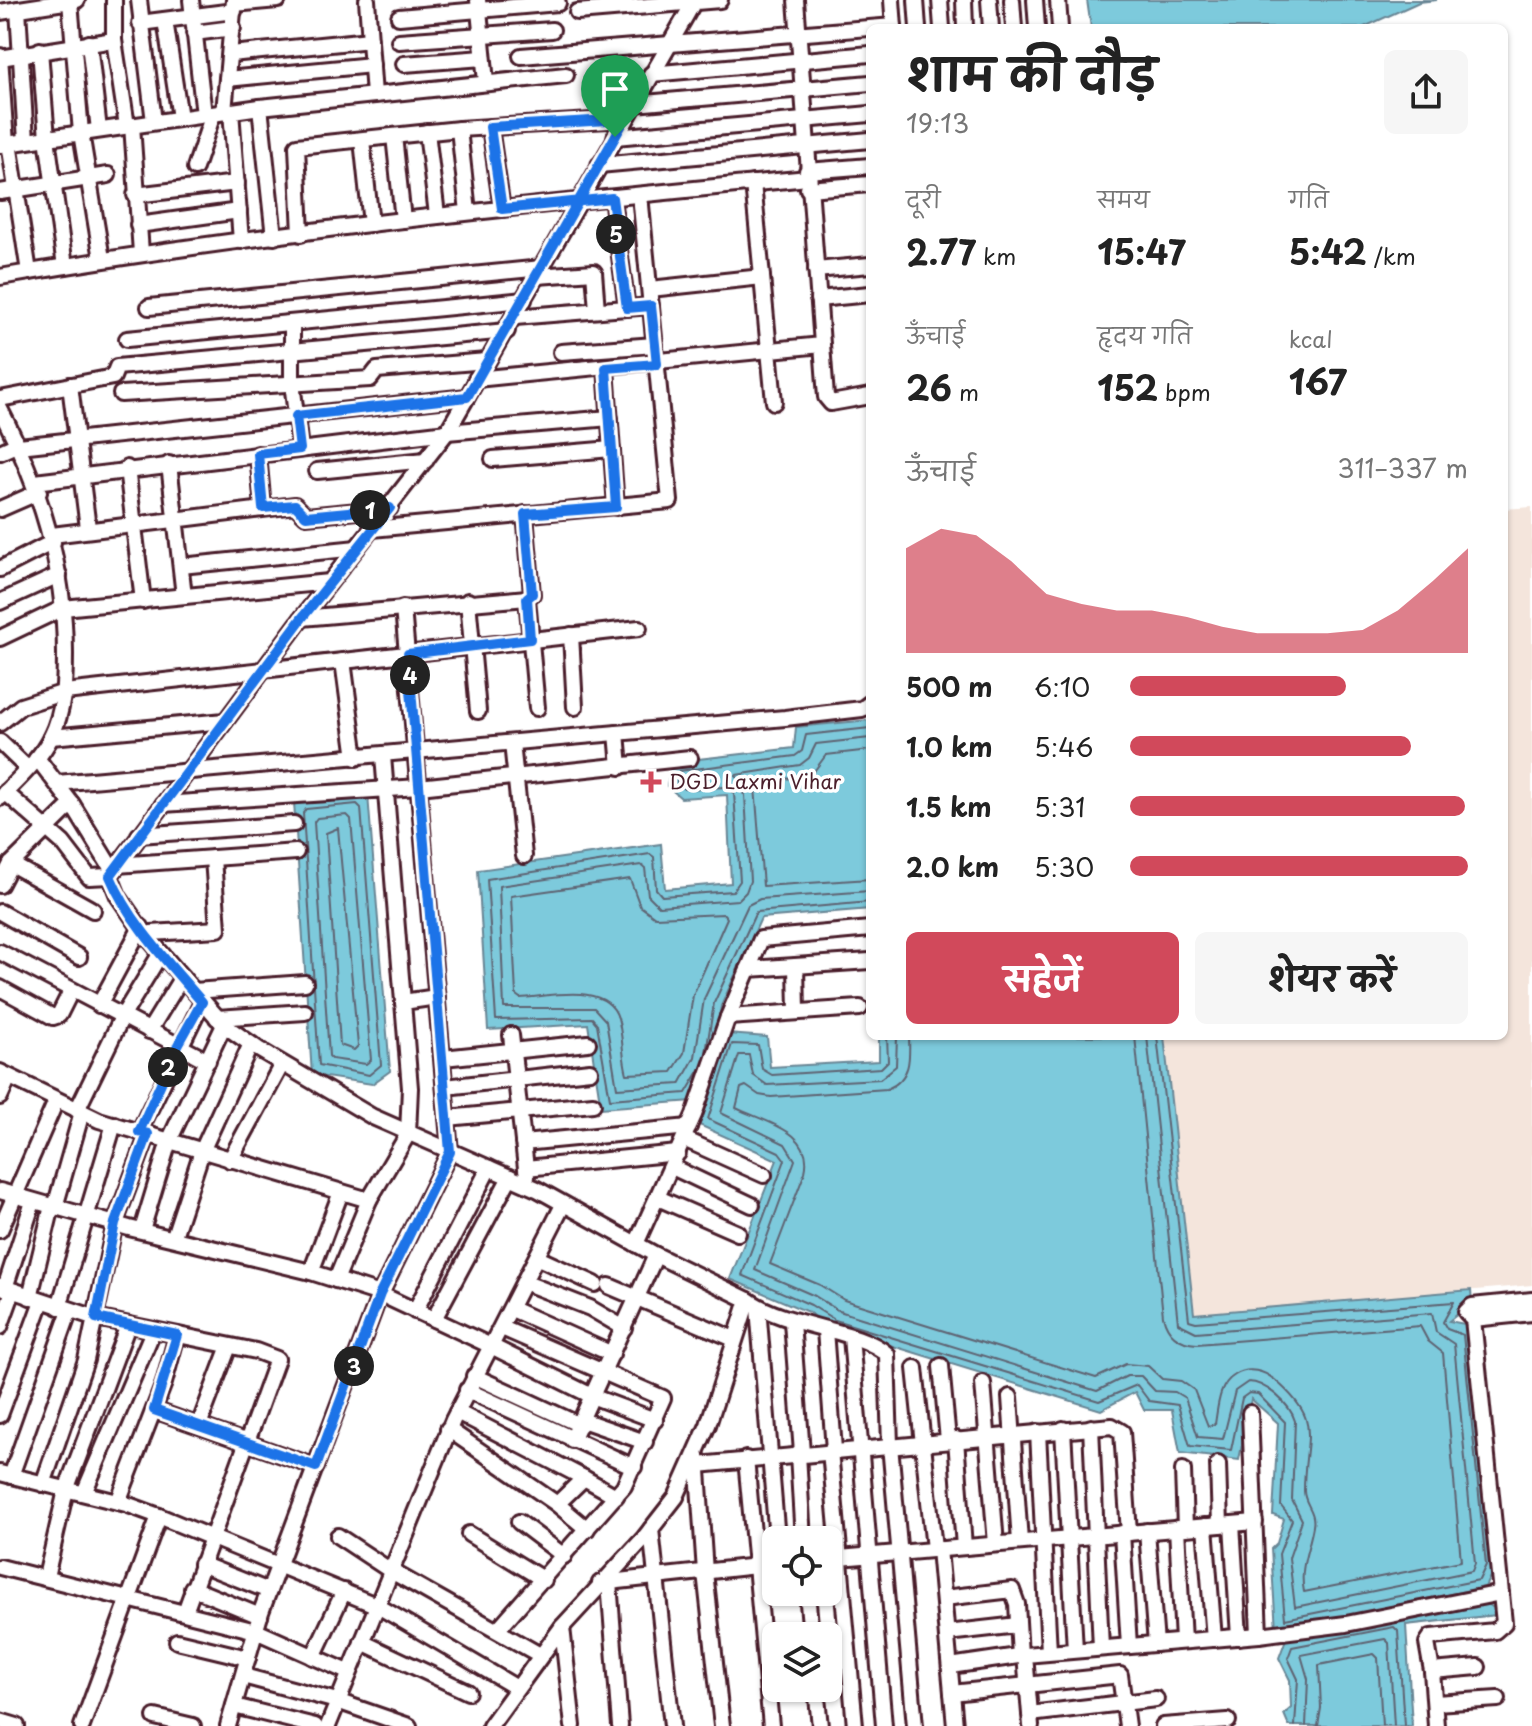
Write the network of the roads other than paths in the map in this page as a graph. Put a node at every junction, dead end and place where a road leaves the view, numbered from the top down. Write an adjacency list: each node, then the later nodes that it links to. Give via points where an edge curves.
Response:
1 (77, 0): 17 (street)
2 (114, 0): 44 (street)
3 (139, 0): 29 (street)
4 (191, 0): 26 (street)
5 (278, 0): 21 (street)
6 (367, 0): 45 (street)
7 (720, 0): 18 (street)
8 (796, 0): 42 (street)
9 (892, 0): 30 (street)
10 (916, 0): 31 (street)
11 (940, 0): 32 (street)
12 (964, 0): 33 (street)
13 (989, 0): 34 (street)
14 (1012, 0): 35 (street)
15 (1035, 0): 36 (street)
16 (1058, 0): 37 (street)
17 (70, 1): 19 (street); 48 (street)
18 (694, 1): 25 (street); 49 (street)
19 (38, 3): 23 (street)
20 (558, 3): 22 (street)
21 (234, 5): 26 (street); 38 (street)
22 (478, 5): 27 (street); 43 (street)
23 (18, 9): 24 (street); 53 (street)
24 (0, 12)
25 (577, 12)
26 (192, 16): 28 (street); 41 (street)
27 (399, 17)
28 (165, 20): 29 (street); 72 (street)
29 (140, 23): 75 (street)
30 (894, 24)
31 (918, 24)
32 (942, 24)
33 (965, 24)
34 (991, 24)
35 (1014, 24)
36 (1037, 24)
37 (1060, 24)
38 (233, 28): 41 (street); 51 (street)
39 (866, 29): 42 (street)
40 (552, 30): 43 (street)
41 (194, 33): 70 (street)
42 (798, 33): 49 (street); 57 (street)
43 (481, 35): 46 (street); 56 (street)
44 (114, 40): 47 (street); 76 (street)
45 (370, 40): 51 (street); 59 (street)
46 (399, 41)
47 (89, 43): 48 (street); 79 (street)
48 (72, 46): 50 (street); 81 (street)
49 (668, 47): 54 (street); 60 (street)
50 (40, 50): 53 (street); 84 (street)
51 (231, 54): 62 (street)
52 (866, 54): 57 (street)
53 (21, 55): 55 (street); 87 (street)
54 (521, 56)
55 (0, 57): 65 (street)
56 (483, 58): 58 (street); 63 (street)
57 (800, 60): 60 (street); 66 (street)
58 (404, 64)
59 (372, 65): 62 (street); 67 (street)
60 (651, 74): 68 (street)
61 (566, 75): 63 (street)
62 (227, 79): 70 (street)
63 (486, 82): 67 (street)
64 (866, 83): 66 (street)
65 (1, 87): 88 (street)
66 (802, 89): 68 (street); 74 (street)
67 (374, 95): 69 (street)
68 (634, 104): 73 (street)
69 (260, 107): 70 (street); 114 (street)
70 (218, 113): 72 (street); 92 (street); 96 (street)
71 (866, 114): 74 (street)
72 (180, 118): 75 (street)
73 (625, 119): 77 (street); 83 (street)
74 (804, 120): 83 (street); 89 (street)
75 (154, 122): 76 (street)
76 (129, 126): 79 (street); 102 (street)
77 (490, 127): 78 (street); 106 (street)
78 (459, 129): 80 (street); 108 (street)
79 (99, 130): 81 (street)
80 (427, 132): 82 (street); 109 (street)
81 (81, 133): 84 (street); 94 (street)
82 (394, 136): 85 (street); 110 (street)
83 (615, 137): 90 (street)
84 (47, 138): 87 (street); 99 (street)
85 (362, 140): 111 (street); 113 (street, via 296,147)
86 (866, 140): 89 (street)
87 (26, 141): 88 (street)
88 (5, 144): 100 (street)
89 (805, 144): 90 (street); 95 (street)
90 (599, 165): 105 (street)
91 (866, 167): 95 (street)
92 (195, 168)
93 (108, 175): 94 (street)
94 (89, 178): 99 (street); 117 (street)
95 (808, 179): 97 (street); 98 (street); 120 (street)
96 (237, 183): 102 (street); 107 (street)
97 (753, 183): 103 (street); 124 (street)
98 (866, 184)
99 (53, 185): 100 (street); 119 (street)
100 (17, 190): 101 (street); 121 (street)
101 (0, 192)
102 (135, 195): 112 (street)
103 (640, 195): 104 (street); 125 (street)
104 (612, 198): 105 (street); 131 (street)
105 (577, 202): 106 (street); 122 (street)
106 (502, 209): 108 (street)
107 (239, 211): 112 (street); 115 (street)
108 (468, 212): 109 (street)
109 (437, 215): 110 (street)
110 (403, 220): 111 (street)
111 (371, 224): 113 (street)
112 (138, 225): 116 (street)
113 (301, 234): 114 (street)
114 (274, 237): 115 (street)
115 (241, 241): 116 (street)
116 (141, 253): 117 (street)
117 (102, 259): 119 (street)
118 (866, 265): 120 (street)
119 (65, 266): 121 (street)
120 (816, 270): 127 (street)
121 (29, 272): 123 (street)
122 (540, 272): 128 (street); 130 (street); 132 (street, via 594,272)
123 (0, 277)
124 (762, 277): 125 (street); 140 (street)
125 (650, 289): 129 (street)
126 (866, 294): 127 (street)
127 (818, 299): 138 (street)
128 (524, 300): 133 (street); 134 (street)
129 (651, 306): 131 (street); 137 (street)
130 (149, 307)
131 (627, 308): 132 (street)
132 (597, 310): 133 (street)
133 (515, 317): 135 (street)
134 (292, 323): 136 (street); 139 (street)
135 (507, 331): 139 (street); 142 (street)
136 (127, 339)
137 (655, 345): 141 (street); 143 (street)
138 (822, 345): 140 (street); 150 (street, via 828,402)
139 (292, 349): 146 (street); 147 (street, via 117,367 113,377)
140 (769, 350): 143 (street); 152 (street)
141 (561, 352)
142 (487, 361): 145 (street); 146 (street, via 377,370 370,379)
143 (657, 364): 144 (street); 170 (street, via 671,499)
144 (606, 368): 145 (street); 155 (street)
145 (476, 379): 149 (street)
146 (292, 382): 148 (street); 154 (street)
147 (70, 385): 151 (street); 157 (street)
148 (121, 394)
149 (467, 397): 154 (street); 156 (street)
150 (866, 397)
151 (0, 399)
152 (774, 402)
153 (0, 409): 158 (street)
154 (296, 416): 157 (street); 159 (street)
155 (610, 418): 156 (street); 160 (street)
156 (447, 432): 159 (street); 164 (street)
157 (78, 440): 158 (street); 168 (street)
158 (18, 445): 161 (street); 169 (street)
159 (300, 449): 162 (street)
160 (612, 449): 163 (street); 170 (street)
161 (0, 452)
162 (258, 454): 165 (street); 171 (street)
163 (493, 459)
164 (426, 460): 167 (street); 172 (street)
165 (169, 464): 166 (street); 175 (street)
166 (127, 468): 168 (street); 176 (street)
167 (317, 471)
168 (82, 475): 169 (street); 177 (street)
169 (37, 487): 173 (street); 179 (street)
170 (616, 507): 174 (street)
171 (263, 508): 172 (street, via 295,505 306,516); 175 (street)
172 (390, 508): 178 (street)
173 (0, 509)
174 (525, 514): 178 (street); 186 (street, via 532,594)
175 (176, 518): 176 (street); 181 (street)
176 (133, 523): 177 (street); 187 (street)
177 (88, 528): 179 (street)
178 (372, 529): 180 (street)
179 (52, 539): 182 (street); 183 (street)
180 (357, 548): 181 (street); 184 (street)
181 (181, 566): 185 (street)
182 (0, 569)
183 (59, 575): 189 (street); 190 (street)
184 (329, 582): 185 (street); 192 (street)
185 (184, 596): 187 (street)
186 (527, 598): 188 (street); 196 (street)
187 (143, 601): 190 (street)
188 (468, 601): 191 (street); 197 (street)
189 (0, 602)
190 (63, 608): 195 (street); 201 (street)
191 (403, 608): 192 (street); 198 (street)
192 (302, 618): 200 (street)
193 (639, 628): 194 (street)
194 (571, 635): 196 (street); 203 (street)
195 (0, 638)
196 (530, 639): 197 (street); 204 (street)
197 (472, 646): 198 (street); 205 (street)
198 (408, 654): 199 (street); 212 (street)
199 (343, 661): 200 (street); 214 (street)
200 (263, 670): 201 (street); 206 (street)
201 (65, 692): 207 (street, via 21,706); 209 (street)
202 (866, 706): 208 (street)
203 (575, 707)
204 (537, 708)
205 (478, 711)
206 (225, 721): 209 (street); 218 (street)
207 (0, 723)
208 (617, 733): 211 (street); 217 (street)
209 (51, 737): 216 (street)
210 (0, 742): 216 (street)
211 (512, 743): 212 (street); 219 (street)
212 (416, 753): 213 (street); 221 (street)
213 (383, 756): 214 (street); 222 (street)
214 (356, 758): 218 (street)
215 (690, 758): 217 (street)
216 (32, 763): 220 (street); 223 (street)
217 (620, 767): 219 (street)
218 (189, 769): 220 (street); 225 (street)
219 (515, 778): 221 (street); 230 (street)
220 (57, 783): 224 (street)
221 (419, 787): 222 (street); 250 (street)
222 (386, 789): 225 (street); 251 (street)
223 (2, 795): 227 (street)
224 (72, 804): 227 (street); 233 (street)
225 (163, 804): 228 (street)
226 (294, 824): 228 (street)
227 (46, 828): 232 (street); 233 (street, via 89,877)
228 (139, 835): 233 (street)
229 (296, 852): 231 (street)
230 (524, 856)
231 (213, 858): 233 (street); 238 (street, via 218,929)
232 (11, 864): 234 (street); 235 (street)
233 (113, 871): 238 (street, via 118,896)
234 (0, 885)
235 (93, 910)
236 (0, 912): 241 (street)
237 (866, 929): 244 (street, via 763,936)
238 (146, 930): 240 (street); 252 (street)
239 (0, 952): 248 (street)
240 (161, 953): 245 (street); 256 (street)
241 (79, 957)
242 (866, 961): 243 (street)
243 (796, 966): 244 (street); 254 (street)
244 (748, 969): 257 (street)
245 (182, 977): 249 (street); 259 (street)
246 (305, 983): 249 (street)
247 (0, 988): 248 (street, via 53,1017)
248 (71, 991): 252 (street)
249 (198, 996): 258 (street); 263 (street)
250 (437, 997): 251 (street); 265 (street)
251 (403, 1002): 281 (street)
252 (99, 1005): 256 (street)
253 (860, 1008): 254 (street)
254 (797, 1011): 257 (street)
255 (305, 1012): 258 (street)
256 (122, 1017): 259 (street); 275 (street)
257 (728, 1017): 280 (street)
258 (220, 1021): 262 (street); 266 (street)
259 (149, 1031): 263 (street)
260 (511, 1035): 264 (street)
261 (588, 1043): 264 (street)
262 (251, 1044): 267 (street); 284 (street)
263 (178, 1045): 266 (street); 279 (street)
264 (513, 1052): 265 (street); 270 (street)
265 (443, 1058): 271 (street)
266 (208, 1061): 282 (street)
267 (282, 1064): 281 (street); 286 (street)
268 (590, 1071): 270 (street)
269 (4, 1075): 272 (street); 273 (street)
270 (516, 1079): 271 (street); 276 (street)
271 (445, 1087): 277 (street)
272 (0, 1097)
273 (56, 1101): 275 (street); 295 (street)
274 (593, 1104): 276 (street)
275 (80, 1111): 278 (street); 301 (street)
276 (519, 1112): 277 (street); 283 (street)
277 (447, 1118): 285 (street)
278 (114, 1124): 279 (street); 302 (street)
279 (143, 1133): 282 (street); 303 (street)
280 (686, 1133): 283 (street); 287 (street); 290 (street)
281 (408, 1134): 285 (street); 297 (street)
282 (169, 1141): 284 (street); 305 (street)
283 (523, 1143): 289 (street)
284 (202, 1151): 286 (street); 307 (street)
285 (450, 1152): 288 (street); 315 (street)
286 (230, 1160): 294 (street)
287 (675, 1160): 289 (street); 296 (street); 300 (street)
288 (489, 1168): 291 (street); 322 (street)
289 (526, 1168): 292 (street)
290 (764, 1175)
291 (510, 1177): 292 (street); 325 (street)
292 (528, 1185): 299 (street)
293 (0, 1191): 295 (street)
294 (341, 1192): 297 (street); 311 (street)
295 (15, 1197): 298 (street); 304 (street)
296 (658, 1198): 306 (street); 308 (street)
297 (369, 1200): 312 (street)
298 (33, 1202): 301 (street); 314 (street)
299 (563, 1205): 308 (street); 310 (street)
300 (752, 1205)
301 (53, 1207): 302 (street); 316 (street)
302 (85, 1215): 303 (street); 320 (street)
303 (115, 1223): 305 (street); 324 (street)
304 (0, 1230)
305 (142, 1230): 307 (street)
306 (738, 1233)
307 (174, 1236): 311 (street)
308 (636, 1244): 309 (street)
309 (656, 1255): 317 (street); 319 (street)
310 (538, 1258): 313 (street); 317 (street)
311 (311, 1272): 312 (street)
312 (336, 1280): 315 (street)
313 (526, 1283): 321 (street); 331 (street)
314 (6, 1289): 316 (street); 329 (street)
315 (380, 1294): 322 (street); 373 (street)
316 (36, 1299): 320 (street); 350 (street)
317 (635, 1300): 331 (street); 336 (street)
318 (1532, 1300): 326 (street, via 1472,1306 1466,1315)
319 (753, 1304): 327 (street); 336 (street); 369 (street)
320 (64, 1308): 324 (street); 376 (street)
321 (512, 1309): 330 (street); 339 (street)
322 (415, 1311): 325 (street)
323 (1532, 1313): 326 (street)
324 (96, 1318): 328 (street); 378 (street)
325 (434, 1319): 338 (street)
326 (1473, 1319): 424 (street)
327 (792, 1322): 332 (street); 368 (street)
328 (128, 1325): 333 (street); 379 (street)
329 (0, 1327)
330 (502, 1328): 338 (street); 342 (street)
331 (624, 1328): 339 (street)
332 (825, 1330): 335 (street); 367 (street)
333 (153, 1331): 334 (street); 380 (street)
334 (177, 1335): 337 (street); 347 (street)
335 (851, 1337): 365 (street, via 887,1354); 366 (street)
336 (734, 1339): 370 (street)
337 (229, 1346): 353 (street); 364 (street, via 277,1359)
338 (491, 1346): 343 (street); 345 (street)
339 (612, 1354): 342 (street)
340 (941, 1366): 361 (street)
341 (915, 1368): 363 (street)
342 (604, 1372): 345 (street); 351 (street, via 662,1396)
343 (471, 1383): 348 (street); 352 (street); 360 (street)
344 (983, 1383): 359 (street)
345 (594, 1397): 351 (street); 352 (street)
346 (1010, 1397): 358 (street)
347 (154, 1410): 353 (street); 382 (street)
348 (457, 1412): 355 (street); 377 (street)
349 (1250, 1413): 386 (street)
350 (0, 1415)
351 (655, 1420): 362 (street)
352 (581, 1422): 360 (street); 362 (street)
353 (199, 1425): 364 (street)
354 (1091, 1427): 356 (street); 395 (street, via 1112,1426 1122,1432); 398 (street)
355 (448, 1429): 383 (street); 415 (street)
356 (1063, 1429): 357 (street); 400 (street)
357 (1038, 1432): 358 (street); 401 (street)
358 (1012, 1434): 359 (street); 402 (street)
359 (987, 1436): 361 (street); 403 (street)
360 (572, 1440): 374 (street)
361 (952, 1440): 363 (street); 404 (street)
362 (645, 1442): 374 (street)
363 (923, 1442): 365 (street); 405 (street)
364 (247, 1443): 373 (street); 399 (street)
365 (890, 1445): 366 (street); 406 (street)
366 (860, 1448): 367 (street); 407 (street)
367 (832, 1450): 368 (street); 390 (street)
368 (800, 1453): 369 (street); 389 (street)
369 (769, 1457): 371 (street); 388 (street)
370 (698, 1458): 371 (street); 393 (street); 416 (street)
371 (746, 1459): 413 (street)
372 (1218, 1464): 387 (street)
373 (316, 1467): 410 (street)
374 (634, 1467): 381 (street)
375 (1183, 1470): 391 (street)
376 (3, 1474): 378 (street)
377 (584, 1478): 381 (street); 383 (street)
378 (43, 1484): 379 (street)
379 (66, 1490): 380 (street); 417 (street)
380 (84, 1493): 382 (street)
381 (616, 1496): 392 (street)
382 (118, 1502): 384 (street)
383 (557, 1504): 392 (street)
384 (159, 1516): 399 (street); 425 (street)
385 (519, 1522): 408 (street)
386 (1255, 1522): 387 (street); 436 (street)
387 (1219, 1525): 391 (street); 437 (street); 438 (street)
388 (776, 1526)
389 (803, 1526)
390 (833, 1526)
391 (1181, 1528): 394 (street); 440 (street)
392 (587, 1529): 408 (street)
393 (651, 1529): 418 (street); 420 (street)
394 (1147, 1531): 395 (street); 442 (street)
395 (1126, 1533): 398 (street); 443 (street)
396 (469, 1534): 419 (street)
397 (338, 1536): 415 (street)
398 (1097, 1536): 400 (street); 444 (street)
399 (212, 1537): 410 (street); 411 (street)
400 (1067, 1538): 401 (street); 445 (street)
401 (1044, 1540): 402 (street); 446 (street)
402 (1020, 1542): 403 (street)
403 (996, 1544): 404 (street)
404 (964, 1547): 405 (street)
405 (936, 1549): 406 (street); 426 (street)
406 (900, 1552): 407 (street); 487 (street)
407 (868, 1555): 409 (street); 486 (street)
408 (564, 1556): 419 (street)
409 (842, 1557)
410 (279, 1563): 422 (street); 423 (street)
411 (201, 1564): 421 (street); 422 (street)
412 (762, 1565): 413 (street)
413 (755, 1566): 416 (street); 483 (street)
414 (1, 1570): 417 (street)
415 (391, 1571): 427 (street); 433 (street)
416 (705, 1572): 418 (street); 482 (street)
417 (46, 1577): 425 (street)
418 (656, 1577): 420 (street); 481 (street)
419 (544, 1580): 433 (street)
420 (605, 1583): 432 (street); 480 (street)
421 (192, 1588): 429 (street); 430 (street)
422 (269, 1591): 430 (street)
423 (344, 1591): 427 (street); 449 (street)
424 (1501, 1593): 436 (street, via 1346,1624); 453 (street, via 1504,1623 1499,1629 1428,1639)
425 (129, 1596): 429 (street); 472 (street)
426 (944, 1598): 431 (street, via 1012,1590); 435 (street)
427 (378, 1606): 441 (street); 457 (street)
428 (839, 1606): 485 (street)
429 (185, 1612): 434 (street)
430 (260, 1616): 434 (street)
431 (1018, 1625): 435 (street); 448 (street)
432 (562, 1627): 447 (street); 479 (street)
433 (498, 1629): 447 (street)
434 (256, 1631): 449 (street); 450 (street)
435 (947, 1633): 451 (street)
436 (1259, 1635): 437 (street)
437 (1239, 1637): 438 (street)
438 (1214, 1639): 440 (street)
439 (177, 1641): 450 (street)
440 (1183, 1641): 442 (street)
441 (362, 1642): 454 (street); 458 (street)
442 (1156, 1644): 443 (street)
443 (1129, 1646): 444 (street)
444 (1101, 1648): 445 (street)
445 (1075, 1650): 446 (street)
446 (1049, 1652): 448 (street)
447 (540, 1655): 457 (street)
448 (1022, 1656): 451 (street); 456 (street)
449 (313, 1657): 454 (street)
450 (248, 1658): 455 (street)
451 (950, 1666): 459 (street)
452 (1478, 1667): 453 (street)
453 (1432, 1671): 464 (street)
454 (348, 1672): 462 (street)
455 (243, 1676): 462 (street); 466 (street)
456 (1027, 1685): 459 (street); 465 (street, via 1120,1675); 468 (street)
457 (517, 1688): 478 (street)
458 (468, 1692)
459 (952, 1693): 488 (street)
460 (1156, 1699): 465 (street)
461 (1498, 1699): 464 (street)
462 (337, 1701): 476 (street); 477 (street)
463 (817, 1702): 484 (street)
464 (1435, 1703): 491 (street)
465 (1125, 1704): 468 (street); 489 (street)
466 (234, 1706): 474 (street); 475 (street)
467 (155, 1717): 473 (street)
468 (1030, 1720)
469 (0, 1721): 471 (street)
470 (1228, 1721): 490 (street)
471 (17, 1726)
472 (82, 1726)
473 (193, 1726)
474 (228, 1726)
475 (315, 1726)
476 (328, 1726)
477 (409, 1726)
478 (490, 1726)
479 (573, 1726)
480 (620, 1726)
481 (672, 1726)
482 (722, 1726)
483 (771, 1726)
484 (820, 1726)
485 (855, 1726)
486 (884, 1726)
487 (915, 1726)
488 (955, 1726)
489 (1127, 1726)
490 (1163, 1726)
491 (1436, 1726)

